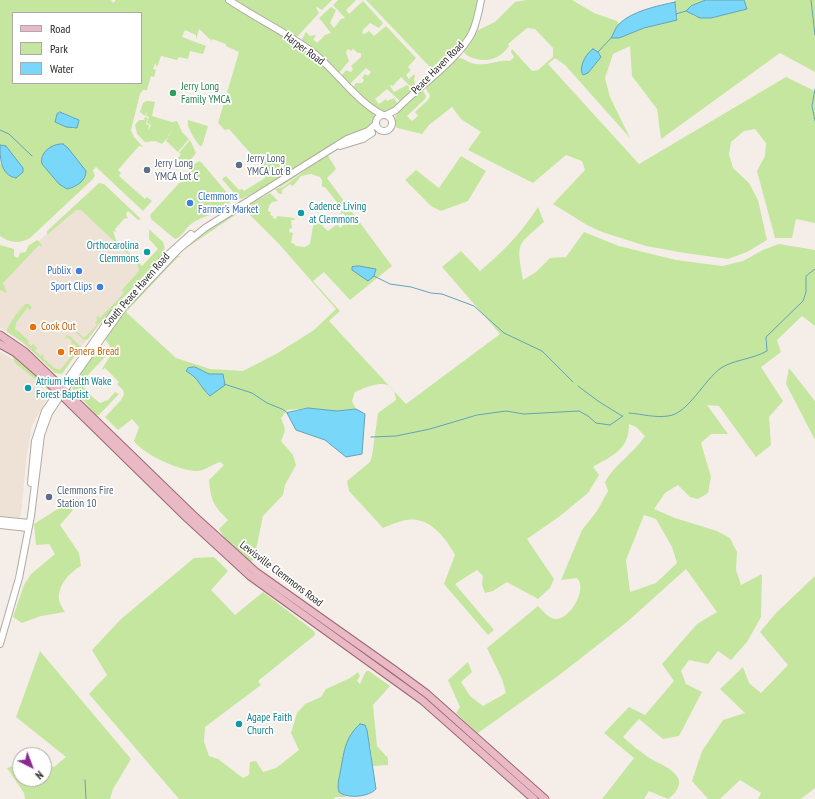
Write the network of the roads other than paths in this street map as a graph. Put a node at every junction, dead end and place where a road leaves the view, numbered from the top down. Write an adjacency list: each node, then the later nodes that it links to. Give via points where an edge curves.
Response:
1 (229, 0): 3 (main road, Harper Road, via 296,40)
2 (481, 0): 4 (main road, Peace Haven Road, via 476,21 465,43)
3 (372, 108): 5 (main road, Harper Road); 6 (main road, Harper Road)
4 (396, 110): 5 (main road, Peace Haven Road); 7 (main road, Peace Haven Road)
5 (384, 115): 6 (main road); 7 (main road)
6 (376, 121): 8 (main road); 9 (main road, via 368,131 346,139)
7 (392, 121): 8 (main road, via 390,129)
8 (381, 131): 9 (main road)
9 (333, 148): 12 (main road, South Peace Haven Road, via 205,228 174,254 119,313)
10 (0, 335): 12 (main road, Lewisville Clemmons Road, via 21,348)
11 (0, 344): 12 (main road, Lewisville Clemmons Road, via 28,363)
12 (61, 391): 15 (main road, South Peace Haven Road, via 45,411 35,441); 17 (main road, Lewisville Clemmons Road, via 212,543 250,576 422,700); 18 (main road, Lewisville Clemmons Road, via 256,572 426,694)
13 (0, 520): 15 (main road)
14 (0, 525): 15 (main road)
15 (28, 526): 16 (main road, South Peace Haven Road, via 19,578)
16 (0, 644)
17 (534, 799)
18 (545, 799)

